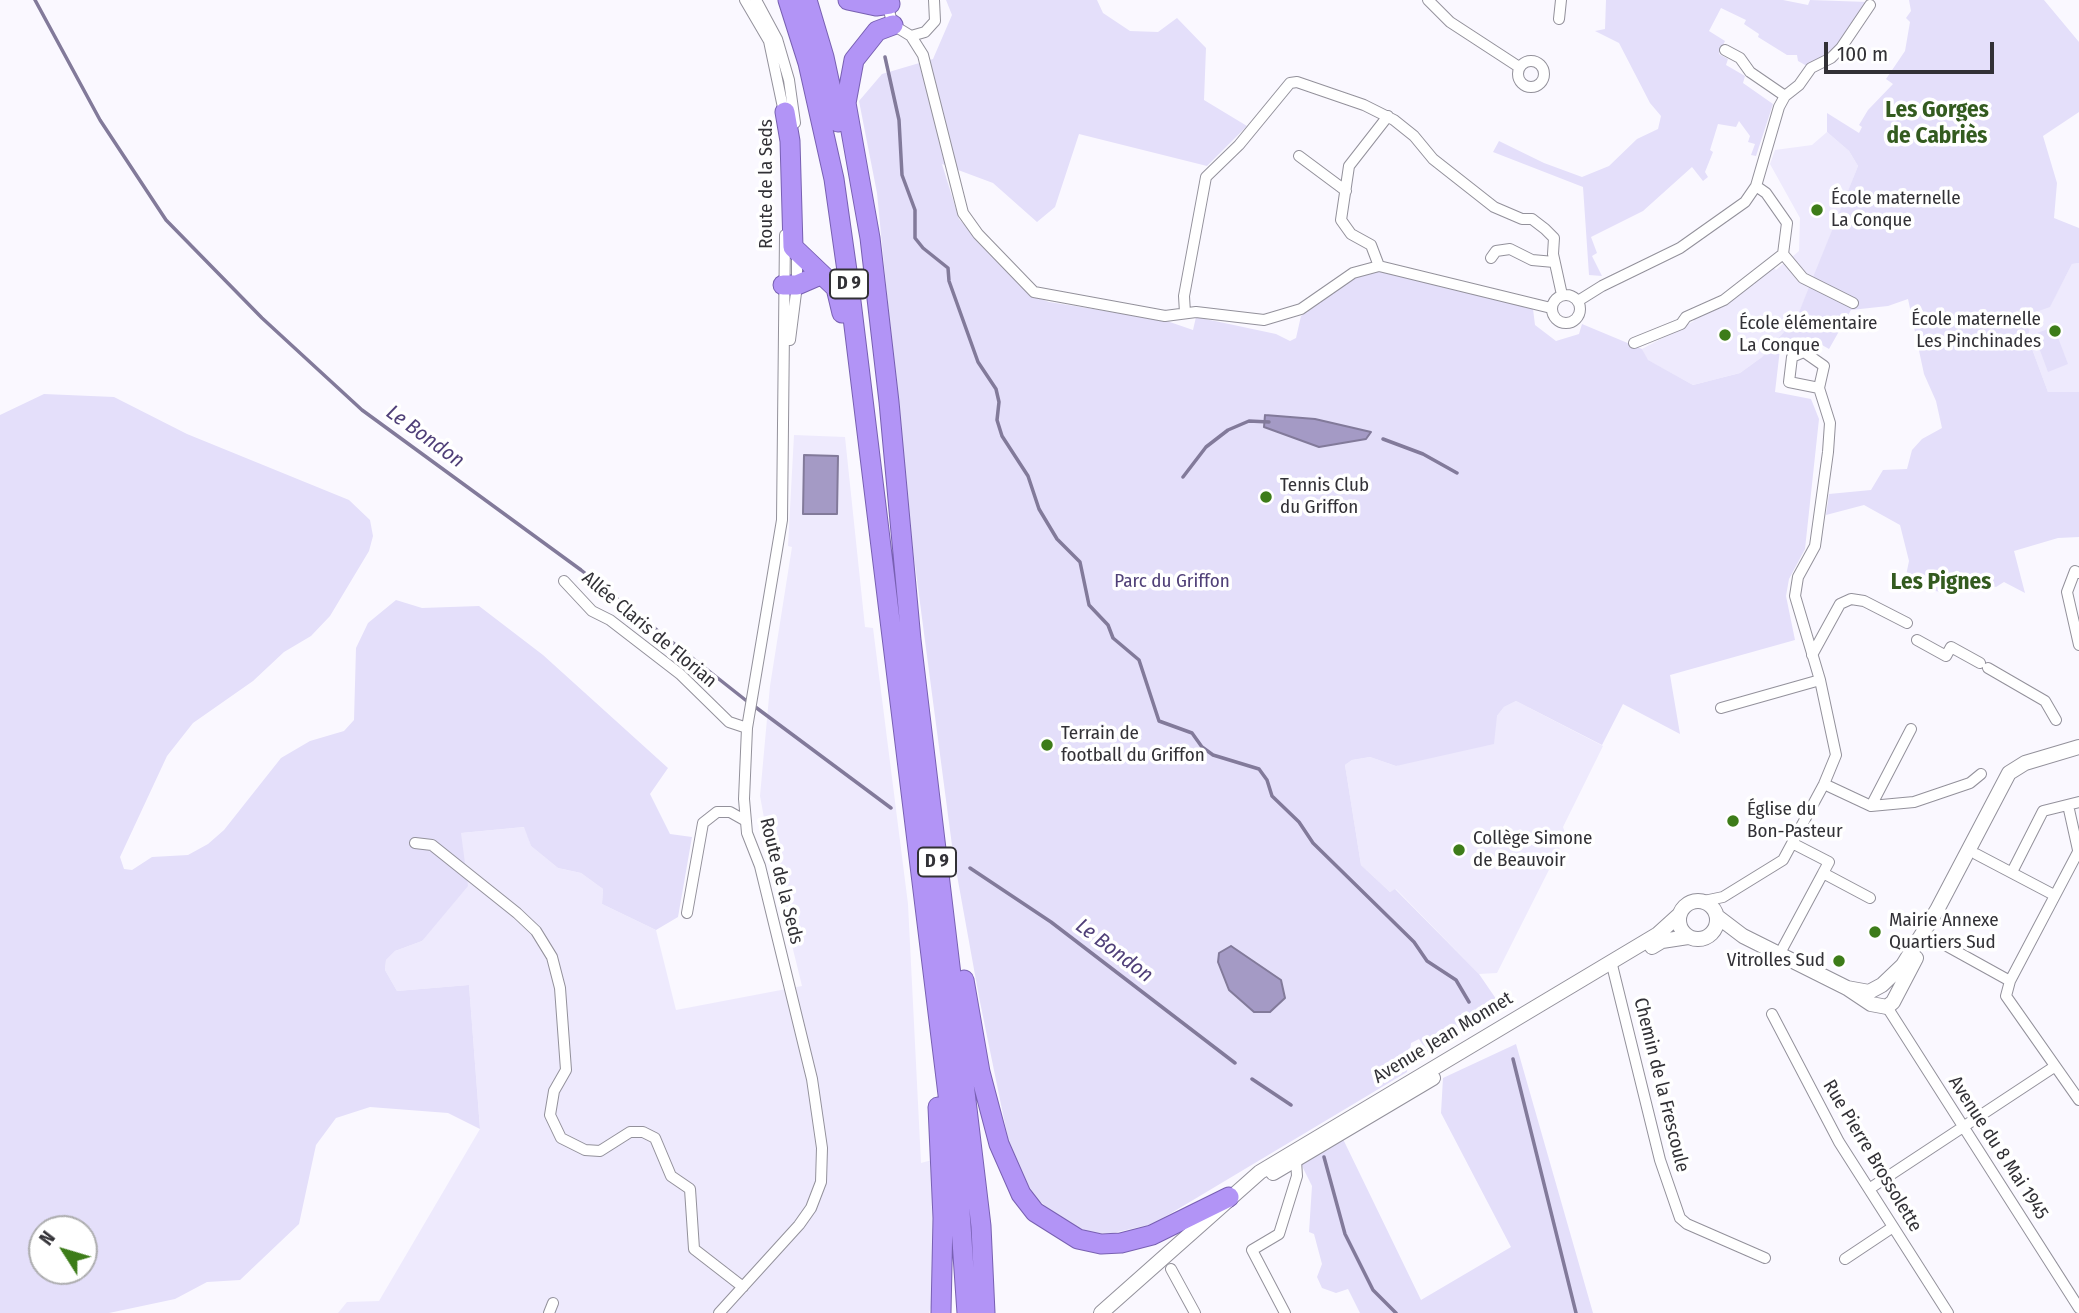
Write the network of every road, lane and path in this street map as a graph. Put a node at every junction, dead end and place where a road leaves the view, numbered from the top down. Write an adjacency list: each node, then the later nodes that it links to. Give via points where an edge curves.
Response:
1 (745, 0): 19 (street, Route de la Seds, via 769,41)
2 (756, 0): 24 (street, Route de la Seds, via 777,39 794,110)
3 (788, 0): 39 (highway, D 9, via 834,179)
4 (807, 0): 38 (highway, D 9, via 853,191)
5 (848, 0): 9 (highway, via 876,6)
6 (934, 0): 13 (street, via 937,14)
7 (1429, 0): 17 (street, via 1450,22)
8 (1561, 0): 11 (street)
9 (891, 2): 12 (street)
10 (1870, 5): 18 (street, via 1841,48 1811,68)
11 (1559, 19)
12 (893, 25): 14 (street); 38 (highway, via 877,31 853,60 846,103 890,402)
13 (931, 27): 14 (street); 16 (street)
14 (911, 36): 16 (street)
15 (1725, 50): 18 (street)
16 (923, 55): 35 (street, via 963,213 1034,292 1165,316)
17 (1519, 67)
18 (1785, 96): 22 (street)
19 (785, 112): 24 (highway, via 790,141 790,236); 30 (street, Route de la Seds)
20 (1388, 116): 23 (street, via 1349,166); 27 (street, via 1494,207 1532,219 1545,229 1554,238); 35 (street, via 1304,83 1290,83 1206,177 1184,296)
21 (1299, 156): 23 (street)
22 (1756, 186): 25 (street, via 1787,223); 32 (street, via 1745,202 1680,248)
23 (1346, 191): 28 (street, via 1341,220 1351,234 1371,245)
24 (797, 252): 29 (highway); 30 (street, Route de la Seds)
25 (1783, 254): 33 (street, via 1803,278); 36 (street, via 1724,300)
26 (1491, 258): 27 (street, via 1496,251 1510,249 1532,260)
27 (1555, 262): 31 (street)
28 (1378, 266): 34 (street); 35 (street, via 1353,274 1288,315 1264,320)
29 (820, 275): 30 (highway); 39 (highway, via 836,288 839,297)
30 (790, 285): 50 (street, Route de la Seds, via 782,520)
31 (1562, 295): 32 (street); 34 (street)
32 (1578, 301): 34 (street, via 1578,317 1567,324 1556,319)
33 (1853, 303)
34 (1551, 308)
35 (1185, 313)
36 (1634, 343)
37 (1819, 388): 46 (street, via 1830,423 1828,452 1815,546 1795,587)
38 (904, 563): 43 (highway, D 9)
39 (884, 573): 57 (highway, D 9)
40 (2079, 573): 45 (street, via 2074,571 2067,592)
41 (564, 581): 50 (street, Allée Claris de Florian, via 593,611 680,674 729,722)
42 (1908, 623): 46 (street, via 1851,599 1840,604)
43 (911, 640): 90 (highway, D 9); 92 (highway, via 980,1072 999,1144 1021,1194 1035,1212 1066,1234 1101,1244 1152,1236)
44 (1917, 640): 49 (street, via 1946,656 1951,647 2045,701)
45 (2079, 645)
46 (1812, 655): 47 (street)
47 (1820, 680): 48 (street); 54 (street, via 1836,755)
48 (1721, 708)
49 (2056, 720)
50 (748, 723): 58 (street, Route de la Seds)
51 (1911, 729): 56 (street)
52 (2079, 747): 69 (street, via 2025,763 2009,773)
53 (1981, 774): 56 (street, via 1970,783 1914,803)
54 (1824, 784): 56 (street); 60 (street)
55 (2073, 803): 61 (street); 64 (street, via 2043,811)
56 (1871, 806)
57 (914, 813): 100 (highway, via 942,1155); 101 (highway, D 9, via 957,1168)
58 (746, 821): 70 (street, via 730,812 717,812 703,823); 97 (street, Route de la Seds, via 812,1079 822,1148 821,1182 811,1208)
59 (415, 843): 97 (street, via 432,845 517,913 536,931 552,957 560,988 566,1070 554,1091 550,1115 561,1138 585,1150 600,1151 630,1132 655,1138 671,1176 690,1189 694,1249)
60 (1794, 844): 63 (street, via 1829,862); 66 (street, via 1773,869)
61 (2079, 850): 65 (street)
62 (1976, 854): 64 (street)
63 (1823, 873): 67 (street); 77 (street)
64 (2012, 873): 65 (street)
65 (2054, 895): 80 (street)
66 (1723, 897): 68 (street); 72 (street)
67 (1870, 898)
68 (1704, 901): 71 (street, via 1691,902); 72 (street)
69 (1937, 911): 79 (street); 83 (street, via 1934,925)
70 (687, 914)
71 (1679, 915): 75 (street, via 1680,927); 78 (street, Avenue Jean Monnet)
72 (1717, 915): 73 (street); 74 (street)
73 (1712, 934): 74 (street); 75 (street, via 1701,940)
74 (1743, 936): 77 (street)
75 (1688, 937): 78 (street, Avenue Jean Monnet, via 1662,941)
76 (1945, 945): 80 (street)
77 (1780, 955): 81 (street)
78 (1612, 965): 88 (street, Avenue Jean Monnet); 94 (street, Chemin de la Frescoule, via 1660,1160 1680,1218)
79 (1903, 965): 82 (street); 83 (street)
80 (2010, 981): 85 (street, via 2006,996)
81 (1847, 988): 82 (street); 83 (street, via 1871,1004)
82 (1869, 992): 83 (street)
83 (1887, 1007): 87 (street, Avenue du 8 Mai 1945)
84 (1772, 1014): 91 (street, Rue Pierre Brossolette)
85 (2054, 1068): 86 (street); 87 (street)
86 (2079, 1100)
87 (1964, 1127): 91 (street); 98 (street, Avenue du 8 Mai 1945)
88 (1308, 1147): 89 (street, Avenue Jean Monnet); 92 (street, Avenue Jean Monnet)
89 (1296, 1161): 92 (street, Avenue Jean Monnet); 106 (street, via 1297,1176 1279,1234 1252,1250)
90 (974, 1162): 102 (highway, D 9); 103 (highway, via 986,1220)
91 (1869, 1189): 93 (street, Rue Pierre Brossolette)
92 (1229, 1197): 104 (street, Avenue Jean Monnet)
93 (1893, 1227): 95 (street); 107 (street, Rue Pierre Brossolette)
94 (1765, 1258)
95 (1845, 1259)
96 (1171, 1269): 105 (street)
97 (743, 1287): 99 (street, Route de la Seds)
98 (2079, 1308)
99 (719, 1313)
100 (941, 1313)
101 (967, 1313)
102 (985, 1313)
103 (993, 1313)
104 (1101, 1313)
105 (1195, 1313)
106 (1285, 1313)
107 (1948, 1313)

